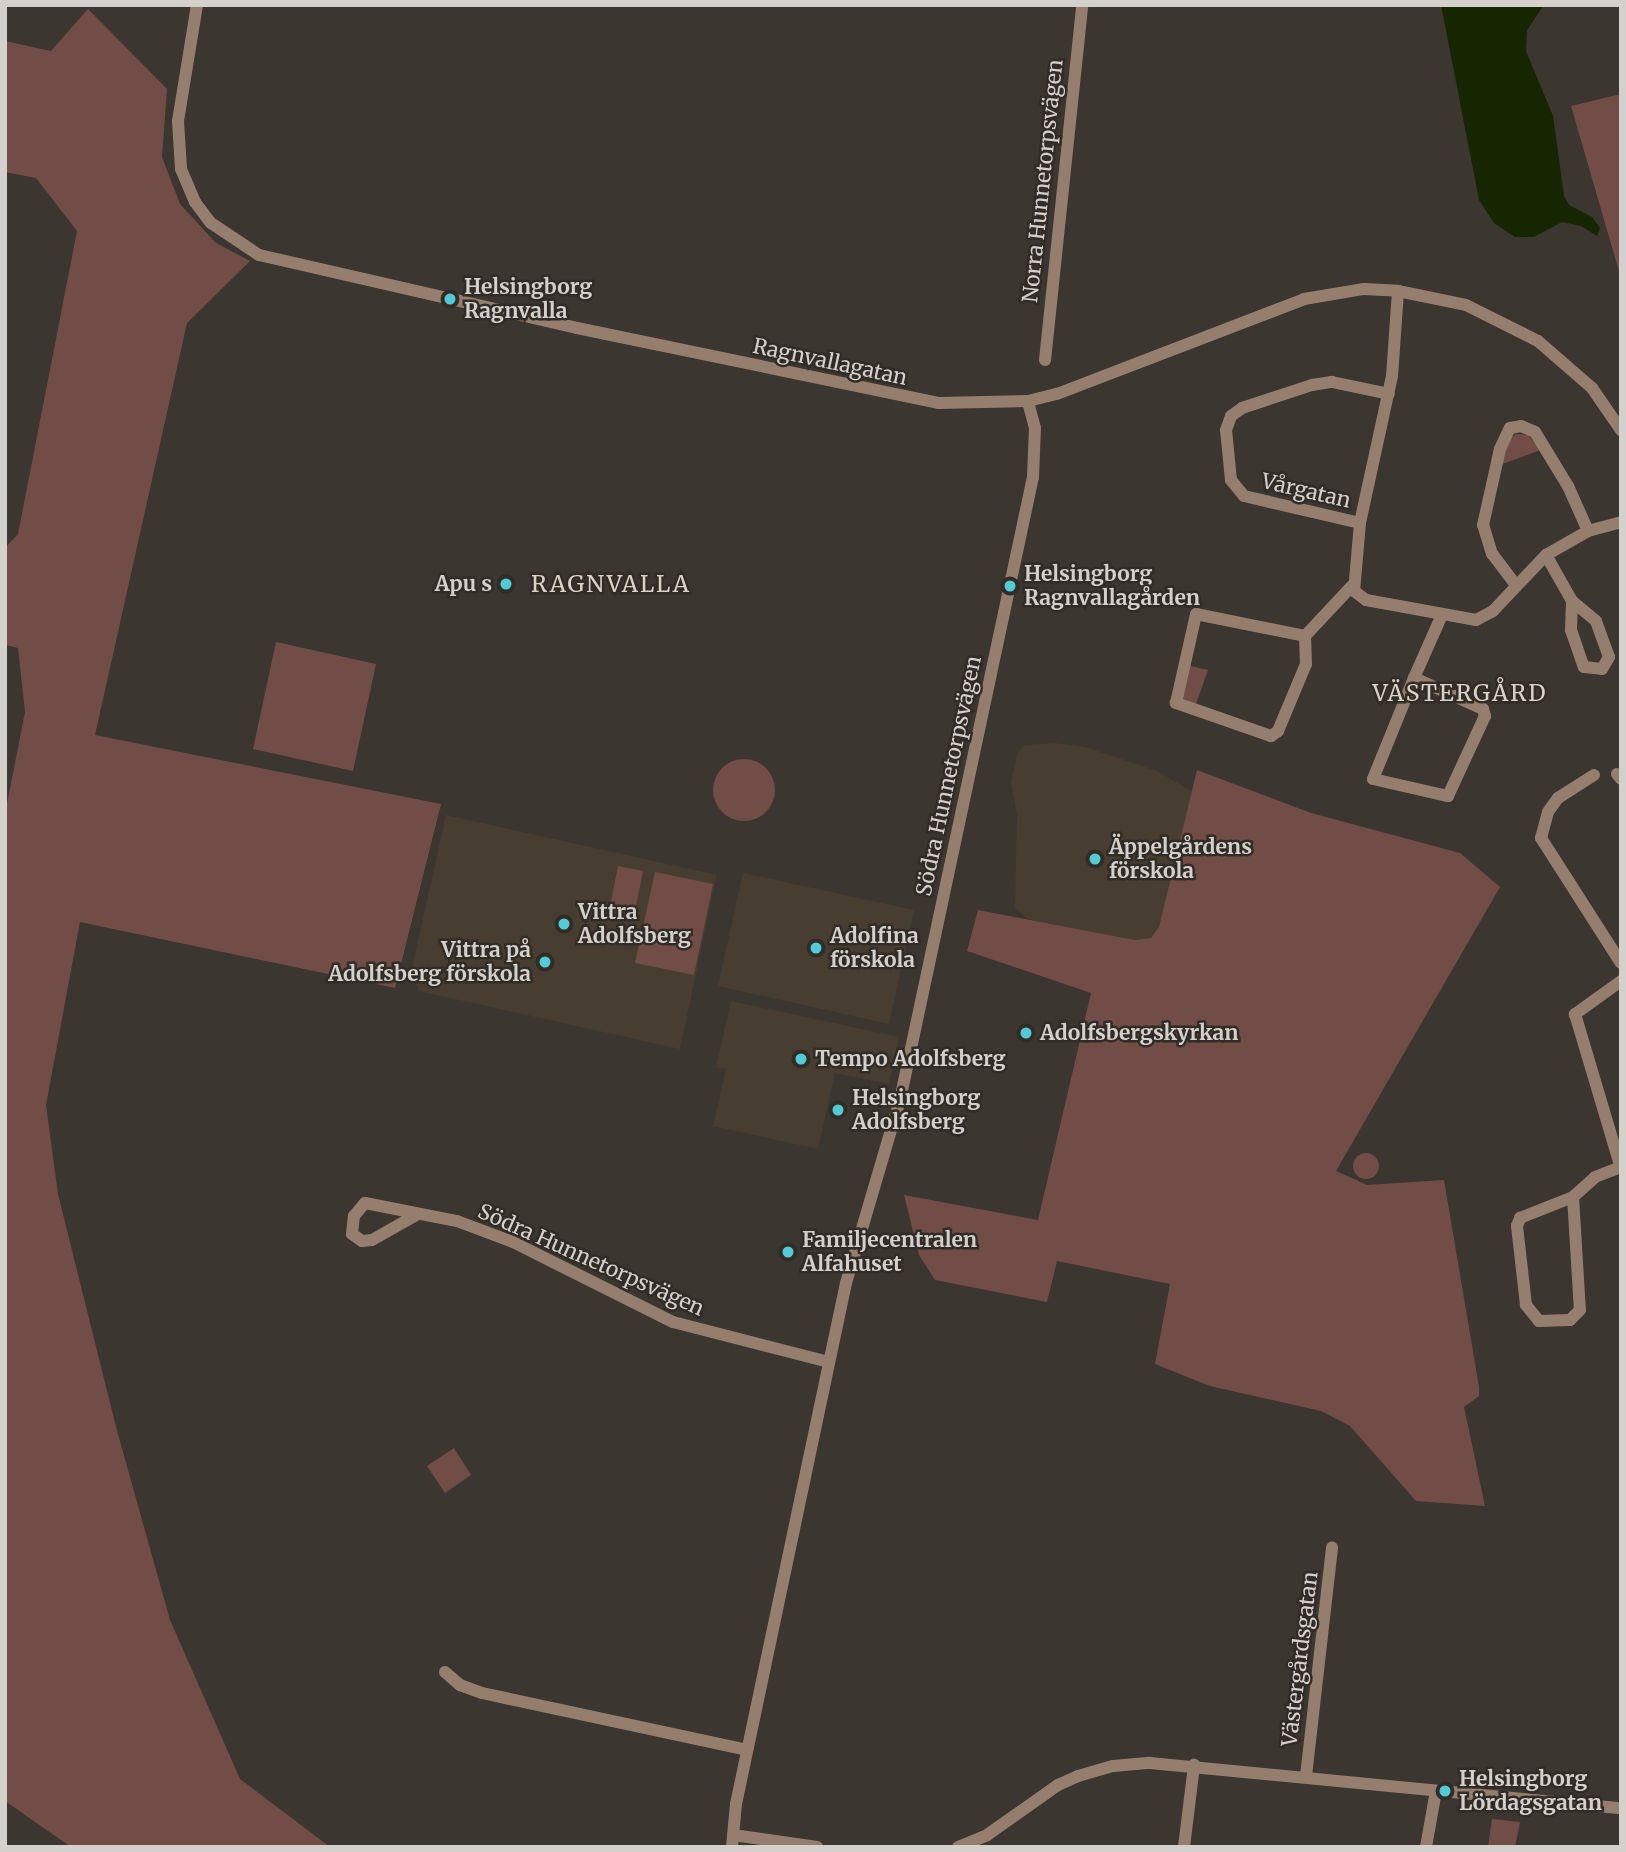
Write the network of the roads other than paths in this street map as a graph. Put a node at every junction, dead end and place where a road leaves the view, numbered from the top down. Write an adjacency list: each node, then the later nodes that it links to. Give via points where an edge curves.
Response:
1 (197, 5): 6 (street, Ragnvallagatan, via 178,121 181,169 211,223 248,250 327,273 914,399)
2 (1082, 5): 4 (street, Norra Hunnetorpsvägen)
3 (1398, 291): 5 (street); 6 (street, Ragnvallagatan, via 1364,289 1304,299 1091,384); 7 (street, Ragnvallagatan, via 1466,305 1538,341 1592,388)
4 (1045, 360)
5 (1389, 394): 9 (street); 9 (street, Vårgatan, via 1332,382 1312,385 1242,408 1231,416 1226,430 1231,480 1244,496)
6 (1028, 401): 24 (street, Södra Hunnetorpsvägen, via 1035,428 1033,477 900,1100 869,1199)
7 (1621, 430)
8 (1621, 522): 10 (street)
9 (1360, 523): 13 (street)
10 (1588, 531): 11 (street); 12 (street, via 1568,486 1535,432 1521,426 1510,428 1500,449 1483,525 1492,554)
11 (1546, 555): 12 (street); 14 (street)
12 (1515, 584): 15 (street, via 1482,618)
13 (1352, 586): 15 (street, via 1366,600); 16 (street)
14 (1572, 600): 14 (street, via 1596,621 1609,657 1602,669 1584,667 1571,630)
15 (1441, 617): 17 (street)
16 (1305, 636): 16 (street, via 1196,614 1176,703 1271,736 1278,731 1306,664)
17 (1414, 678): 17 (street, via 1483,709 1485,716 1448,796 1373,779)
18 (1594, 775): 19 (street, via 1558,798 1548,812 1541,838)
19 (1621, 963)
20 (1621, 981): 21 (street, via 1575,1014)
21 (1620, 1168): 22 (street, via 1595,1177)
22 (1573, 1197): 22 (street, via 1526,1212 1517,1226 1526,1305 1539,1321 1570,1320 1580,1310)
23 (418, 1214): 23 (street, Södra Hunnetorpsvägen, via 365,1203 354,1216 352,1234 358,1240 372,1240); 24 (street, Södra Hunnetorpsvägen, via 495,1233 673,1322)
24 (829, 1362): 27 (street, Södra Hunnetorpsvägen)
25 (1332, 1547): 29 (street, Västergårdsgatan)
26 (445, 1672): 27 (street, via 460,1685 482,1693)
27 (747, 1750): 32 (street, Södra Hunnetorpsvägen)
28 (1194, 1765): 29 (street, Västergårdsgatan); 34 (street, Västergårdsgatan, via 1150,1763 1091,1770 1058,1785 987,1835); 35 (street)
29 (1306, 1776): 30 (street, Västergårdsgatan)
30 (1436, 1791): 31 (street, Västergårdsgatan); 36 (street)
31 (1621, 1808)
32 (732, 1841): 33 (street)
33 (817, 1847)
34 (958, 1847)
35 (1184, 1847)
36 (1426, 1847)

